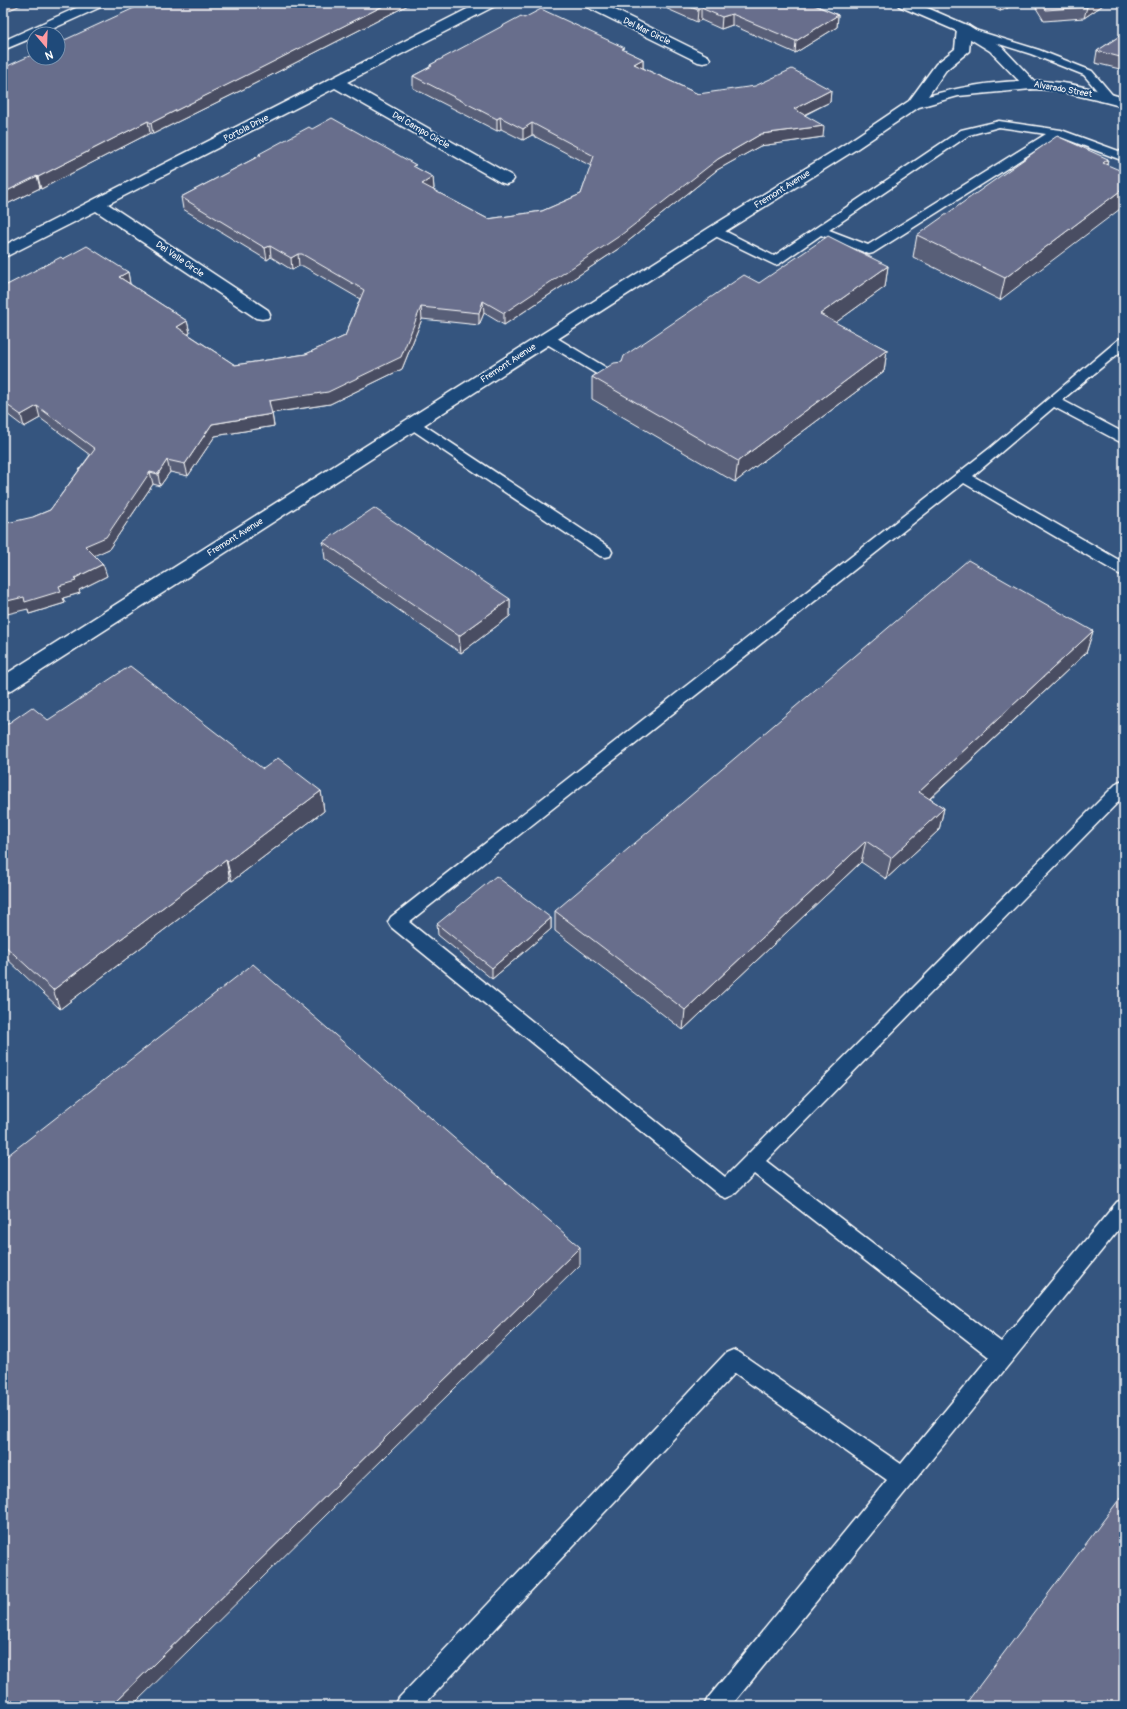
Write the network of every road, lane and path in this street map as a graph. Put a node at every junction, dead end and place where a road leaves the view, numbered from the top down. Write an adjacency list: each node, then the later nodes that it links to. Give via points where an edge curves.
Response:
1 (98, 3): 6 (street)
2 (490, 3): 8 (street, Portola Drive)
3 (590, 3): 7 (street, Del Mar Circle)
4 (904, 3): 5 (street, Alvarado Street)
5 (964, 30): 9 (street, Alvarado Street, via 995,48); 10 (lane, Alvarado Street, via 1035,52 1088,73); 12 (street, via 962,51 941,67)
6 (3, 46)
7 (703, 59)
8 (336, 82): 15 (street, Del Campo Circle); 16 (street, Portola Drive)
9 (1030, 84): 10 (street, Alvarado Street, via 1054,86); 12 (street, Fremont Avenue, via 957,92)
10 (1109, 98): 11 (street, Alvarado Street)
11 (1124, 103)
12 (914, 104): 18 (street, Fremont Avenue)
13 (1057, 132): 14 (lane); 17 (lane, via 999,124 965,132); 17 (lane, via 869,250)
14 (1124, 156)
15 (506, 178)
16 (97, 204): 19 (street, Portola Drive); 20 (street, Del Valle Circle)
17 (818, 230): 18 (lane, via 775,261)
18 (715, 231): 21 (street, Fremont Avenue)
19 (3, 252)
20 (262, 314)
21 (547, 338): 23 (lane); 25 (street, Fremont Avenue)
22 (1124, 342): 24 (lane)
23 (615, 379)
24 (1053, 401): 26 (lane); 27 (lane)
25 (413, 424): 28 (lane); 30 (street, Fremont Avenue)
26 (1124, 439)
27 (963, 476): 29 (lane); 32 (lane, via 396,922 726,1189)
28 (605, 552)
29 (1124, 570)
30 (3, 686)
31 (1124, 786): 32 (lane)
32 (753, 1162): 34 (lane)
33 (1124, 1208): 34 (lane)
34 (1003, 1356): 35 (lane)
35 (903, 1478): 36 (lane, via 733,1360); 37 (lane)
36 (407, 1706)
37 (716, 1706)

